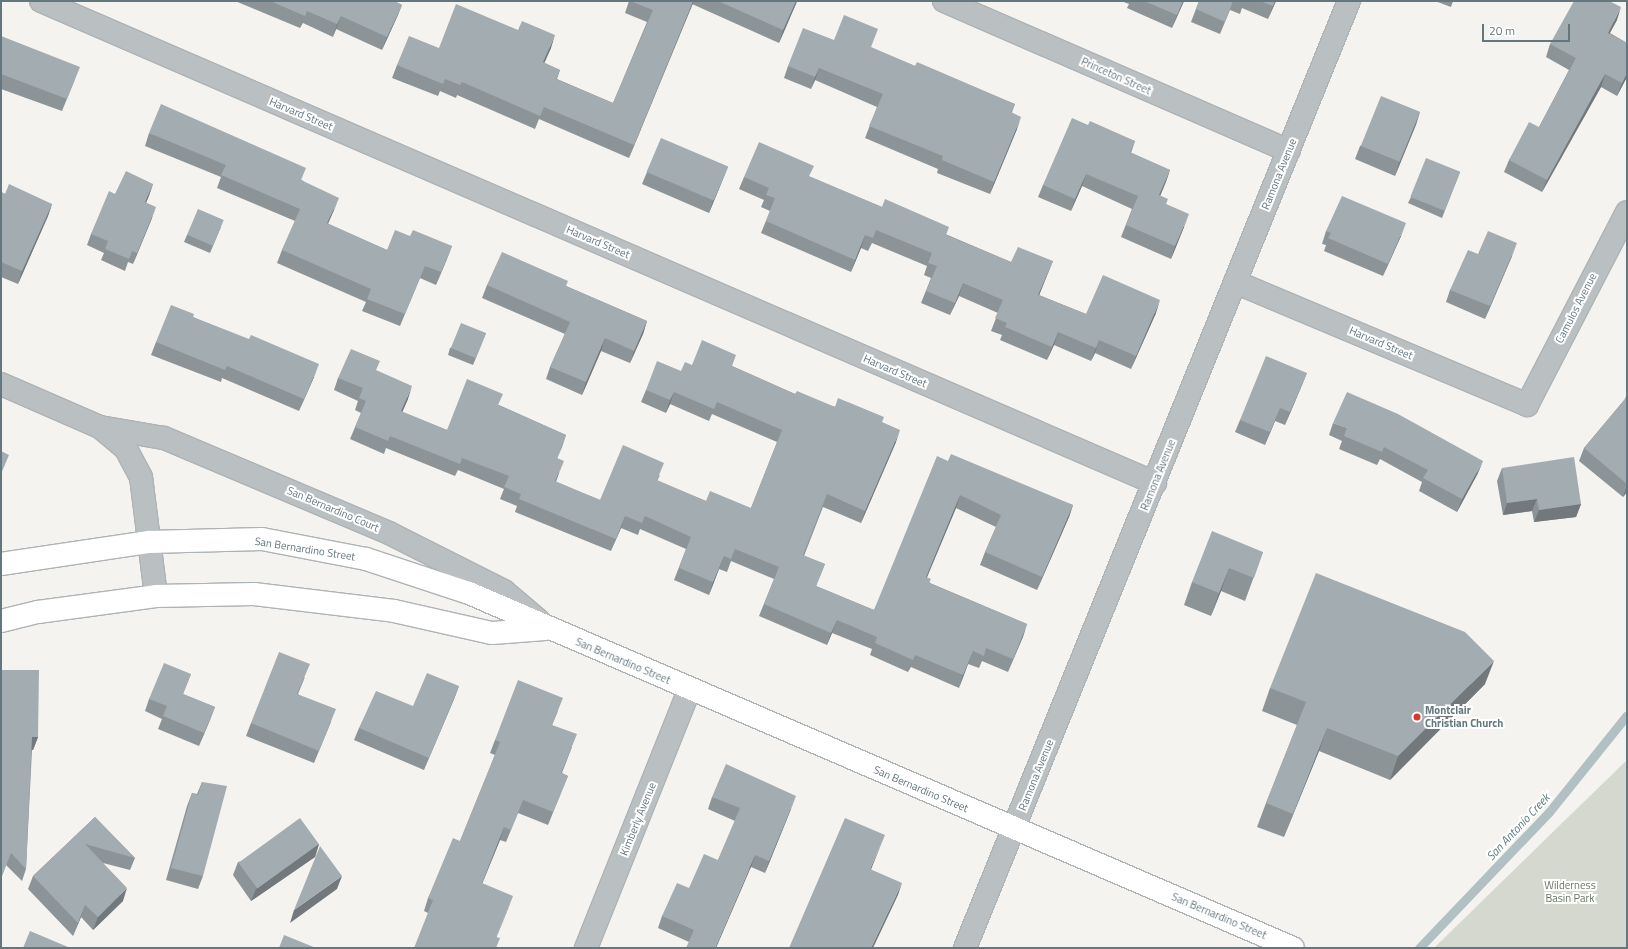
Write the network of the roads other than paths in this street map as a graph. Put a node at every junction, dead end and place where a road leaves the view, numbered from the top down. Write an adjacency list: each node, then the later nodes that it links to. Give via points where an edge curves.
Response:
1 (41, 1): 10 (street, Harvard Street)
2 (944, 1): 4 (street, Princeton Street)
3 (1349, 1): 4 (street, Ramona Avenue)
4 (1289, 151): 6 (street, Ramona Avenue)
5 (1627, 212): 8 (street, Camulos Avenue)
6 (1235, 282): 8 (street, Harvard Street); 10 (street, Ramona Avenue)
7 (1, 384): 9 (street, San Bernardino Court)
8 (1527, 405)
9 (100, 427): 11 (street, San Bernardino Court, via 126,449 141,477); 15 (street, San Bernardino Court, via 164,438 389,533 504,591)
10 (1155, 483): 17 (street, Ramona Avenue)
11 (149, 542): 12 (main road, San Bernardino Street); 13 (street, San Bernardino Court); 15 (main road, San Bernardino Street, via 262,539 366,559 469,593)
12 (1, 564)
13 (156, 596): 14 (main road, San Bernardino Street, via 38,612); 15 (main road, San Bernardino Street, via 254,594 394,611 492,633)
14 (1, 621)
15 (548, 629): 16 (main road, San Bernardino Street)
16 (689, 690): 17 (main road, San Bernardino Street); 18 (street, Kimberly Avenue)
17 (1014, 830): 19 (street, Ramona Avenue); 20 (main road, San Bernardino Street)
18 (586, 948)
19 (965, 948)
20 (1293, 948)

